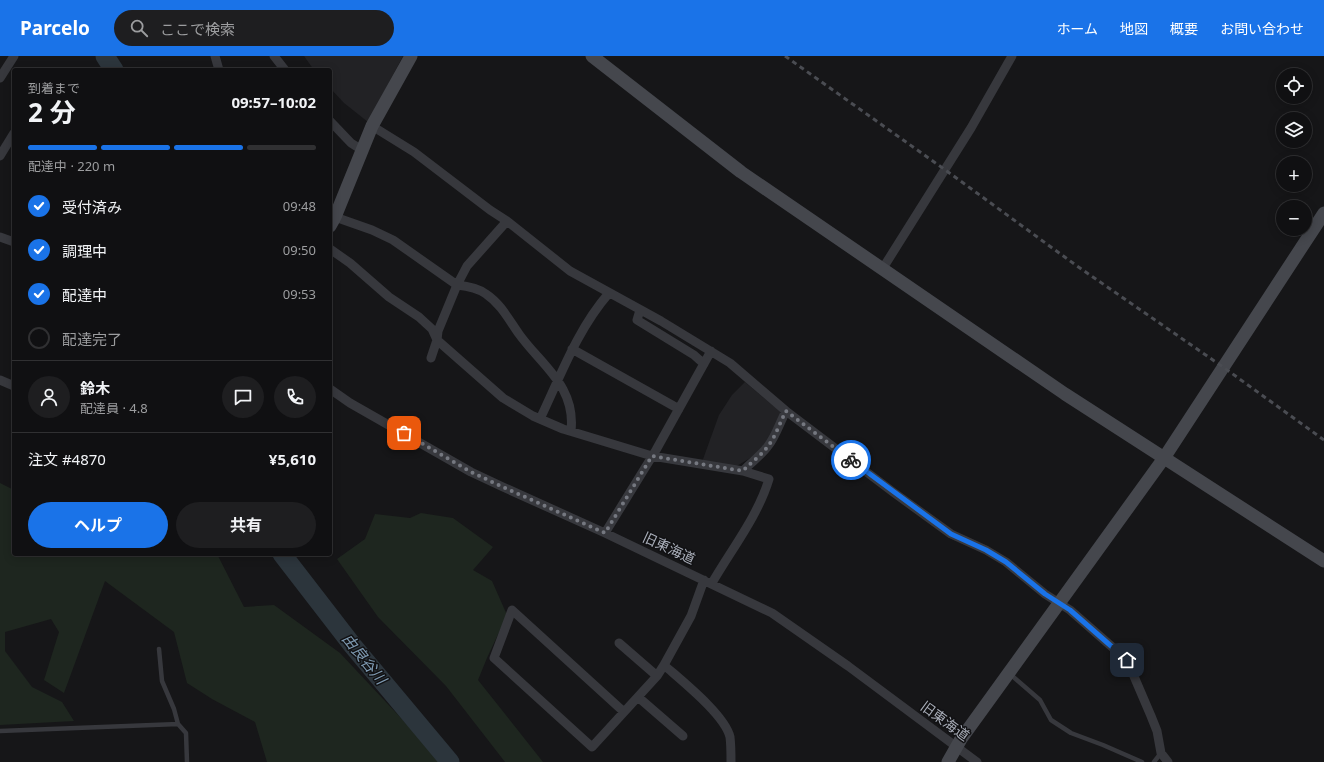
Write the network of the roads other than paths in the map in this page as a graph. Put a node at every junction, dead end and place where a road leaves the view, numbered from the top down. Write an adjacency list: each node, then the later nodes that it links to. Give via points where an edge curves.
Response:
1 (14, 56): 9 (street)
2 (215, 56): 7 (street)
3 (274, 56): 8 (street)
4 (411, 56): 11 (street)
5 (592, 56): 21 (street, via 741,172)
6 (1012, 56): 21 (street, via 971,128)
7 (218, 68)
8 (283, 68)
9 (0, 78)
10 (332, 123): 13 (street, via 350,143)
11 (372, 126): 13 (street); 17 (street, via 414,152)
12 (12, 136): 14 (street)
13 (362, 150): 16 (street)
14 (0, 156)
15 (1324, 213): 39 (street)
16 (333, 221): 22 (street, via 372,230 394,240)
17 (507, 221): 22 (street, via 467,266); 23 (street, via 570,271)
18 (0, 238): 19 (street)
19 (12, 241)
20 (332, 250): 25 (street, via 389,297 424,321 432,329)
21 (883, 268): 39 (street, via 1064,394)
22 (457, 285): 25 (street, via 438,331); 31 (street, via 468,286 486,294 502,309)
23 (609, 293): 24 (street); 26 (street, via 596,308)
24 (640, 310): 27 (street); 29 (street, via 637,320 694,355)
25 (437, 340): 28 (street); 36 (street, via 503,398)
26 (572, 349): 31 (street); 34 (street)
27 (711, 351): 29 (street); 35 (street, via 730,363)
28 (431, 358)
29 (704, 364): 34 (street)
30 (0, 380): 32 (street)
31 (558, 380): 36 (street); 37 (street, via 568,401 572,418)
32 (12, 385)
33 (332, 391): 41 (street, 旧東海道, via 471,472)
34 (679, 409): 38 (street)
35 (786, 411): 40 (street, via 770,445); 44 (street, via 951,534 1006,562)
36 (540, 419): 37 (street)
37 (571, 431): 38 (street)
38 (652, 456): 40 (street); 41 (street)
39 (1164, 458): 42 (street); 44 (street)
40 (743, 471): 43 (street, via 769,479 766,490 756,511)
41 (605, 533): 43 (street, 旧東海道)
42 (1324, 561)
43 (708, 582): 47 (street); 55 (street, 旧東海道, via 778,617)
44 (1059, 603): 48 (street); 56 (street, via 1127,660 1157,731)
45 (619, 643): 49 (street)
46 (159, 650): 52 (lane, via 162,681)
47 (664, 665): 49 (street); 58 (street, via 715,712 722,722 730,736)
48 (1009, 673): 55 (street); 61 (lane, via 1040,700 1051,720 1071,733)
49 (657, 676): 50 (street)
50 (638, 697): 51 (street); 54 (street)
51 (624, 712): 51 (street, via 592,747 494,658 512,610)
52 (178, 724): 53 (lane); 57 (lane, via 186,733)
53 (0, 731)
54 (683, 736)
55 (956, 746): 59 (street); 60 (street, 旧東海道)
56 (1161, 753): 62 (lane); 63 (street)
57 (187, 762)
58 (731, 762)
59 (948, 762)
60 (977, 762)
61 (1142, 762)
62 (1154, 762)
63 (1168, 762)

